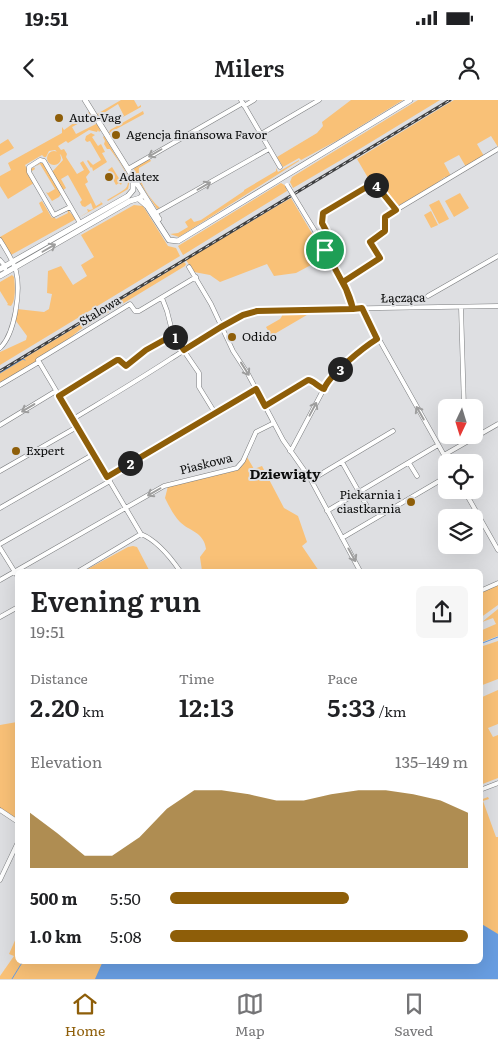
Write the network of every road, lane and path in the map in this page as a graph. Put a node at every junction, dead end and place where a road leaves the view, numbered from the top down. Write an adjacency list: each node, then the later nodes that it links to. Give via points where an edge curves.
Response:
1 (85, 100): 10 (street)
2 (254, 100): 5 (street)
3 (319, 100): 6 (street)
4 (410, 100): 12 (street)
5 (243, 103): 6 (street); 10 (street, one-way to 10)
6 (260, 134): 7 (street)
7 (269, 149): 9 (street); 18 (street, one-way to 7)
8 (498, 149): 17 (street)
9 (280, 167)
10 (128, 169): 11 (street)
11 (133, 177): 13 (street); 14 (street)
12 (282, 177): 18 (street, via 173,242); 21 (street, bridge)
13 (140, 189): 14 (street); 15 (street)
14 (133, 191): 15 (street, via 133,197); 19 (street)
15 (139, 198): 18 (street); 27 (street, one-way to 15)
16 (70, 207): 16 (street, via 44,161 29,167 54,216); 19 (street)
17 (396, 210): 21 (street, via 374,184 362,190 322,213 323,225 334,246); 30 (street, via 385,217 385,231 370,242 380,258)
18 (154, 213)
19 (80, 223): 24 (street)
20 (0, 240): 24 (street)
21 (325, 250): 30 (street)
22 (498, 256): 31 (street)
23 (0, 260): 26 (street)
24 (12, 262): 26 (street); 27 (street)
25 (189, 267): 29 (street)
26 (2, 268): 28 (street)
27 (15, 268): 28 (street); 40 (street, via 13,324 9,337)
28 (1, 276)
29 (196, 278): 32 (street, Stalowa); 37 (street)
30 (343, 282): 36 (street)
31 (428, 296)
32 (162, 298): 38 (street); 42 (street, Stalowa, via 136,312 130,304)
33 (498, 306): 34 (street, Łącząca)
34 (462, 307): 35 (street, Łącząca); 47 (street)
35 (362, 308): 36 (street, Łącząca); 39 (street)
36 (353, 309): 37 (street, Łącząca, via 257,311)
37 (221, 327): 41 (street, Łącząca); 44 (street, one-way to 44)
38 (173, 335): 41 (street); 46 (street, via 126,366 117,360)
39 (377, 339): 45 (street, via 358,352); 58 (street, one-way to 39)
40 (0, 348)
41 (184, 350): 49 (street, via 199,373 199,387); 50 (street, Łącząca)
42 (39, 361): 43 (street); 46 (street)
43 (0, 385)
44 (256, 389): 48 (street); 49 (street)
45 (324, 389): 48 (street, via 308,380); 59 (street, one-way to 45)
46 (58, 393): 50 (street); 53 (street, one-way to 53)
47 (464, 399)
48 (265, 406): 51 (street)
49 (215, 413): 67 (street)
50 (73, 418): 54 (street)
51 (274, 423): 59 (street); 73 (street, Piaskowa, one-way to 73, via 256,432 237,468 168,484)
52 (498, 424): 56 (street)
53 (0, 425)
54 (78, 427): 60 (street); 65 (street)
55 (393, 431): 63 (street)
56 (483, 432)
57 (462, 444): 62 (street)
58 (438, 445): 61 (street); 64 (street)
59 (290, 451): 68 (street)
60 (94, 454): 67 (street); 72 (street)
61 (443, 454)
62 (446, 454)
63 (342, 462): 68 (street); 70 (street)
64 (409, 462): 66 (street); 70 (street)
65 (0, 471)
66 (418, 476)
67 (108, 479): 73 (street); 78 (street)
68 (310, 480): 75 (street)
69 (438, 482): 77 (street)
70 (359, 492): 74 (street); 75 (street)
71 (469, 499): 79 (street)
72 (0, 508)
73 (126, 508): 76 (street); 80 (street, Piaskowa)
74 (368, 508)
75 (327, 511): 77 (street)
76 (141, 534): 81 (street); 82 (street, via 163,551)
77 (342, 538): 83 (street, one-way to 83)
78 (0, 546): 84 (street)
79 (498, 550)
80 (19, 569)
81 (82, 569)
82 (178, 569)
83 (359, 569)
84 (14, 572): 85 (street, Piaskowa)
85 (0, 580)
86 (498, 583): 87 (street)
87 (483, 590)
88 (15, 608): 89 (street)
89 (0, 617)
90 (498, 783): 91 (street)
91 (483, 789)
92 (0, 810): 93 (street)
93 (15, 820)
94 (15, 848): 95 (street)
95 (0, 880)

